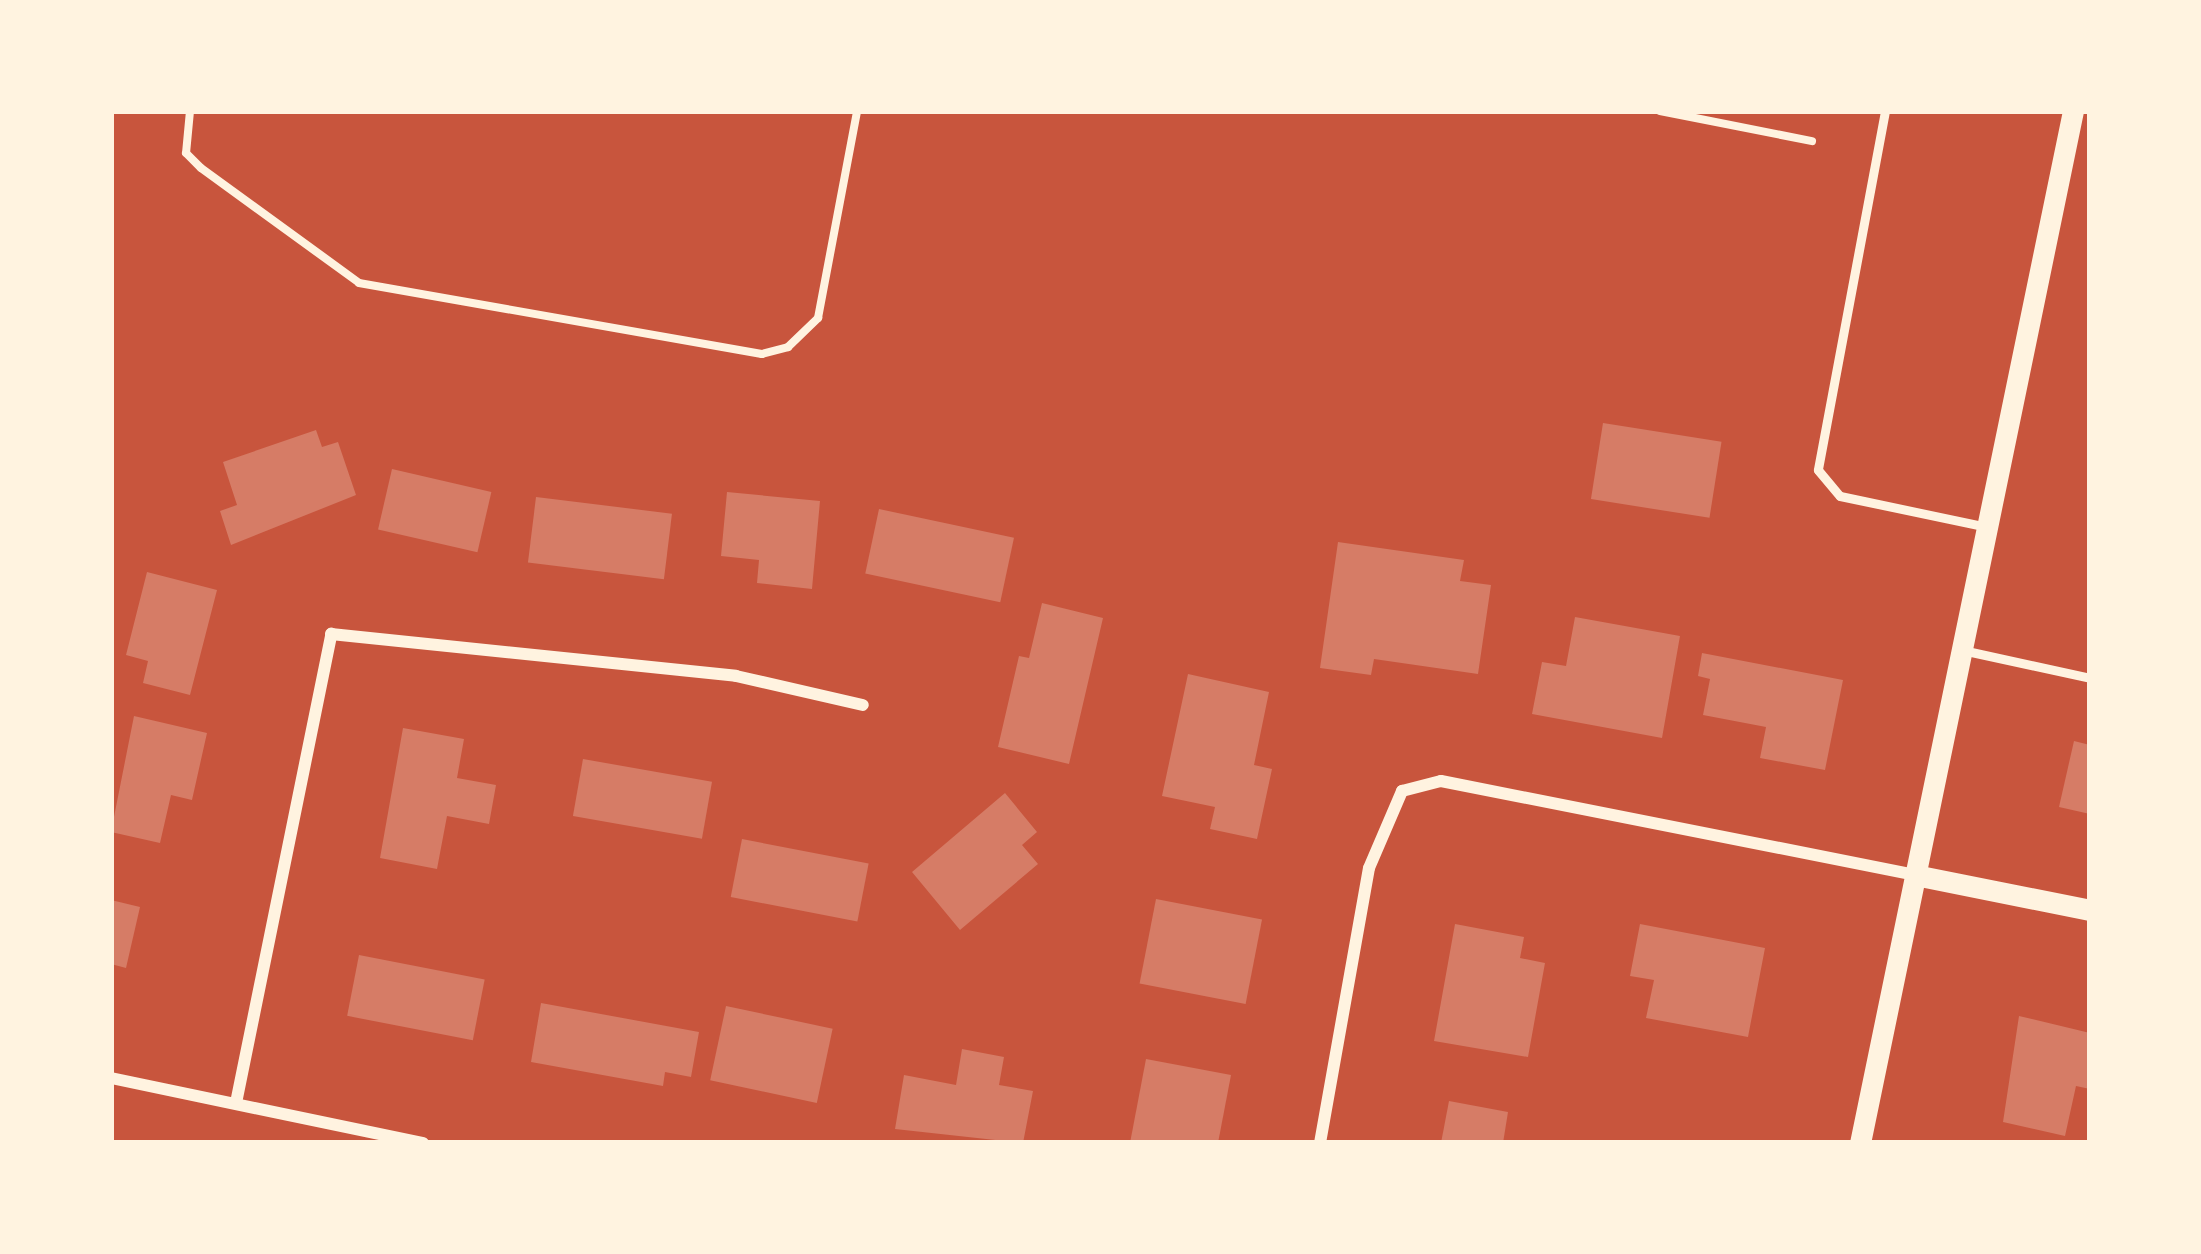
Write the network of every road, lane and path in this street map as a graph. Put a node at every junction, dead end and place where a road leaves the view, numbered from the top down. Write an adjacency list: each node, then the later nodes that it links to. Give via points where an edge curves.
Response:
1 (190, 111): 2 (path, via 186,154 359,283 762,354 788,347 818,318)
2 (857, 111)
3 (1660, 111): 6 (path)
4 (1885, 111): 7 (lane, via 1818,470 1840,496)
5 (2073, 111): 7 (street)
6 (1811, 141)
7 (1987, 526): 8 (street)
8 (1962, 650): 9 (lane); 11 (street)
9 (2090, 677)
10 (863, 705): 14 (street, via 736,676 331,634)
11 (1915, 874): 12 (street); 16 (street, via 1441,781 1402,791 1369,868); 17 (street)
12 (2090, 910)
13 (111, 1078): 14 (street)
14 (236, 1103): 15 (street)
15 (423, 1143)
16 (1320, 1143)
17 (1861, 1143)

